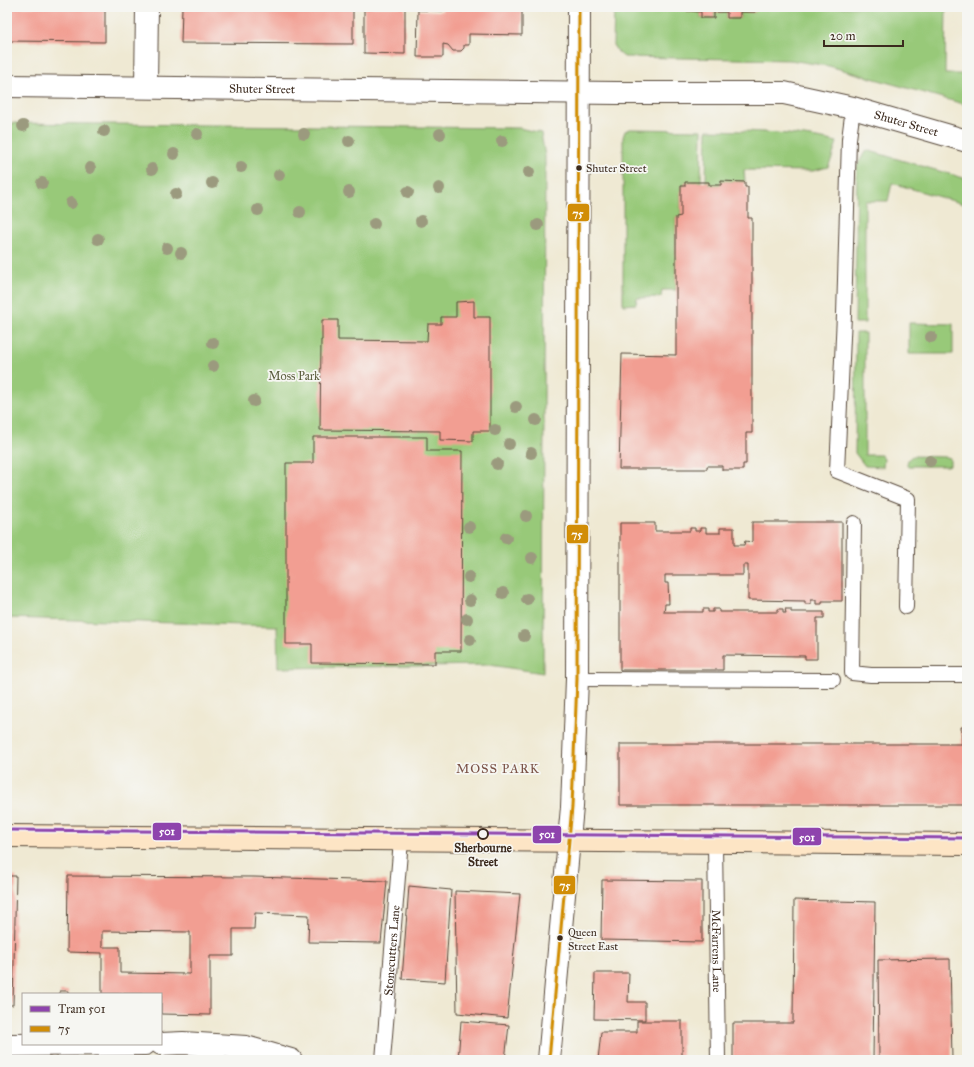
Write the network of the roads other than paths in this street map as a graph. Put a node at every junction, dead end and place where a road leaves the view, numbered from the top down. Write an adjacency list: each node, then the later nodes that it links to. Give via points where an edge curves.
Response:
1 (147, 7): 4 (street)
2 (579, 7): 5 (street)
3 (7, 86): 4 (street, Shuter Street)
4 (146, 88): 5 (street, Shuter Street)
5 (578, 92): 6 (street, Shuter Street, via 784,93); 11 (street)
6 (854, 108): 7 (street, Shuter Street); 9 (lane, via 849,139 837,471 908,499)
7 (967, 142)
8 (854, 523): 10 (lane, via 852,673)
9 (906, 607)
10 (967, 675)
11 (577, 679): 12 (lane); 15 (street)
12 (833, 680)
13 (7, 836): 14 (main road)
14 (401, 840): 15 (main road); 22 (lane, Stonecutters Lane)
15 (569, 841): 16 (main road); 23 (street)
16 (716, 843): 17 (main road); 24 (lane, McFarrens Lane)
17 (967, 844)
18 (162, 1044): 21 (street, via 246,1047)
19 (7, 1045): 20 (street)
20 (22, 1045)
21 (291, 1060)
22 (383, 1060)
23 (549, 1060)
24 (718, 1060)

